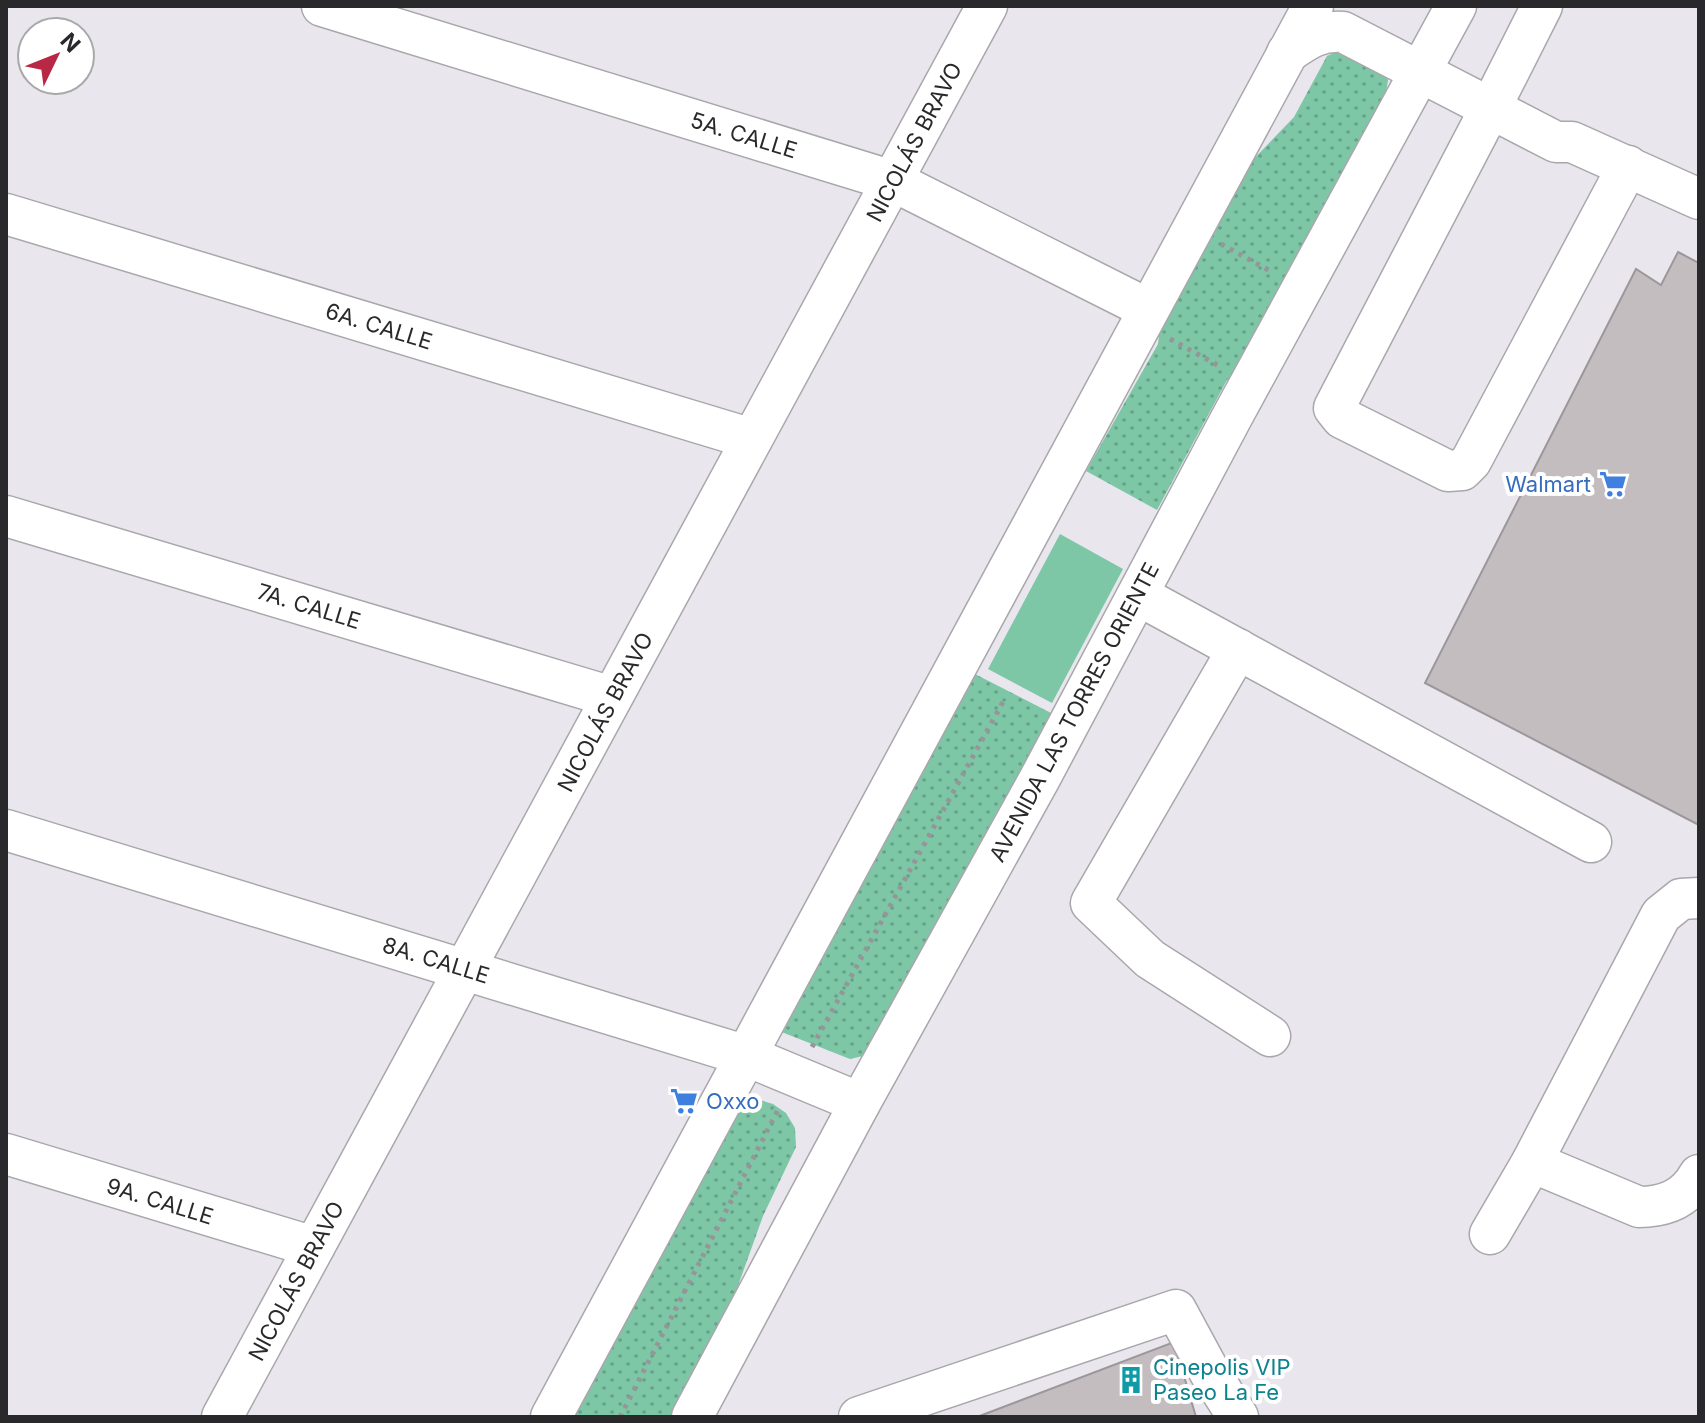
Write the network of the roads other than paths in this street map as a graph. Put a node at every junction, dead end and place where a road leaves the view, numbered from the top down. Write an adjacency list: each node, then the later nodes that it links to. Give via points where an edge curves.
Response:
1 (322, 6): 11 (street, 5A. CALLE)
2 (987, 6): 11 (street, NICOLÁS BRAVO)
3 (1313, 6): 7 (street)
4 (1355, 6): 8 (street, via 1374,28)
5 (1456, 6): 8 (street, AVENIDA LAS TORRES ORIENTE)
6 (1542, 6): 9 (street)
7 (1287, 53): 8 (street, via 1315,34 1330,31); 14 (street)
8 (1426, 62): 9 (street); 17 (street, AVENIDA LAS TORRES ORIENTE)
9 (1495, 100): 10 (street, via 1562,127 1572,142); 10 (street, via 1334,408 1342,418 1448,471 1467,467)
10 (1628, 166): 12 (street)
11 (893, 181): 14 (street, 5A. CALLE); 15 (street, NICOLÁS BRAVO)
12 (1699, 199)
13 (6, 214): 15 (street, 6A. CALLE)
14 (1144, 317): 25 (street)
15 (752, 439): 19 (street, NICOLÁS BRAVO)
16 (6, 516): 19 (street, 7A. CALLE)
17 (1138, 595): 18 (street); 26 (street, AVENIDA LAS TORRES ORIENTE)
18 (1238, 649): 21 (street); 24 (street, via 1091,903 1150,959)
19 (612, 697): 23 (street, NICOLÁS BRAVO)
20 (6, 830): 23 (street, 8A. CALLE)
21 (1591, 842)
22 (1699, 898): 28 (street, via 1681,899 1661,915)
23 (466, 968): 25 (street, 8A. CALLE); 31 (street, NICOLÁS BRAVO)
24 (1270, 1036)
25 (747, 1056): 26 (street, 8A. CALLE); 33 (street)
26 (860, 1103): 34 (street, AVENIDA LAS TORRES ORIENTE)
27 (6, 1154): 31 (street, 9A. CALLE)
28 (1532, 1162): 29 (street, via 1639,1207 1675,1200); 30 (street)
29 (1699, 1175)
30 (1490, 1234)
31 (314, 1247): 32 (street, NICOLÁS BRAVO)
32 (222, 1417)
33 (551, 1417)
34 (692, 1417)
35 (859, 1417): 36 (street, via 1176,1310)
36 (1238, 1417)

